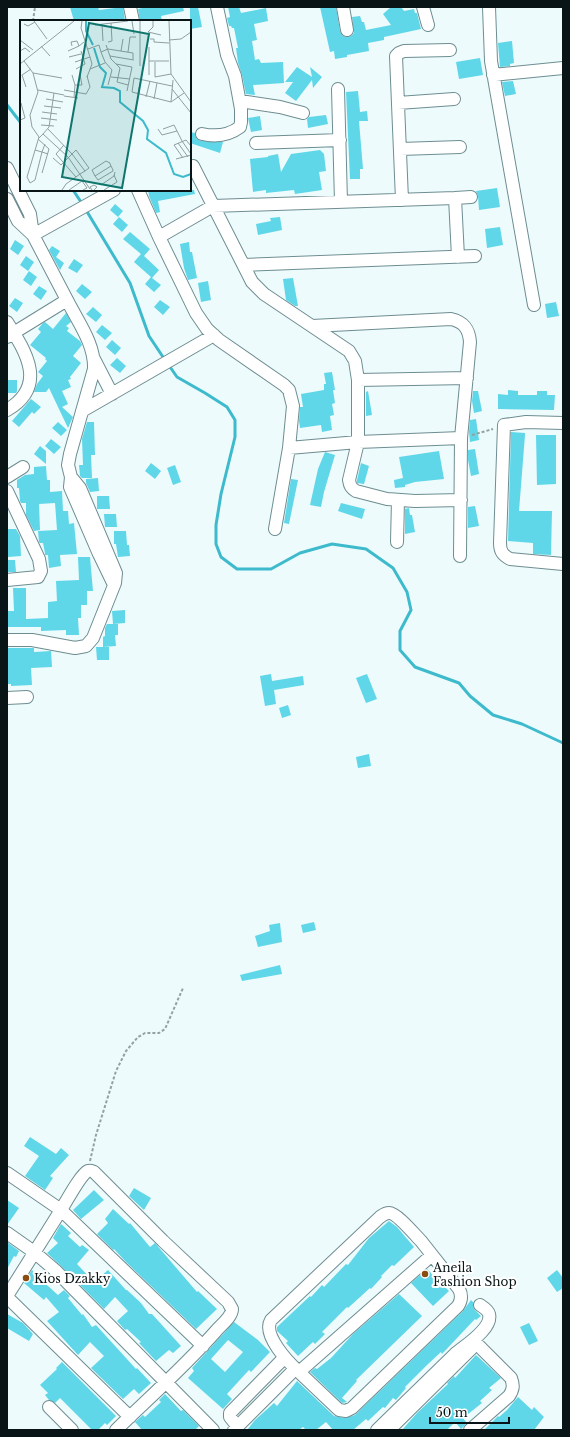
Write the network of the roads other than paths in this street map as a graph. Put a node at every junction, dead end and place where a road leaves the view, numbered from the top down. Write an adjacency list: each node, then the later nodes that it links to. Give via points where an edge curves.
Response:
1 (130, 7): 6 (street)
2 (217, 7): 14 (street, via 226,55 235,76)
3 (342, 7): 8 (street)
4 (423, 7): 7 (street)
5 (489, 7): 11 (street)
6 (133, 20)
7 (428, 25)
8 (347, 30)
9 (450, 50): 15 (street, via 398,53)
10 (563, 68): 11 (street)
11 (493, 75): 38 (street)
12 (338, 89): 18 (street)
13 (454, 99): 15 (street)
14 (240, 102): 16 (street); 17 (street, via 240,128 222,135)
15 (398, 103): 21 (street)
16 (303, 113)
17 (202, 134)
18 (340, 140): 19 (street); 30 (street)
19 (256, 143)
20 (460, 147): 21 (street)
21 (400, 149): 29 (street)
22 (193, 166): 31 (street)
23 (7, 168): 32 (street, via 30,214)
24 (138, 191): 33 (street)
25 (109, 192): 32 (street)
26 (471, 197): 27 (street)
27 (455, 198): 29 (street); 35 (street)
28 (7, 199): 32 (street, via 18,221)
29 (402, 200): 30 (street)
30 (341, 202): 31 (street)
31 (213, 206): 33 (street); 36 (street)
32 (33, 235): 37 (street)
33 (159, 237): 42 (street, via 196,313)
34 (475, 256): 35 (street)
35 (458, 257): 36 (street)
36 (244, 265): 40 (street, via 257,288)
37 (67, 300): 41 (street); 43 (street, via 92,348)
38 (534, 305)
39 (7, 322): 41 (street)
40 (312, 326): 44 (street, via 458,320 465,325 469,333); 45 (street, via 349,351 355,361)
41 (11, 335): 47 (street, via 26,355 30,377 22,397)
42 (214, 335): 46 (street); 52 (street, via 288,390 292,406)
43 (94, 359): 46 (street); 48 (street, via 94,369)
44 (467, 378): 45 (street); 50 (street)
45 (358, 380): 51 (street)
46 (112, 394): 48 (street)
47 (7, 410)
48 (82, 411): 63 (street, via 68,465 71,477 80,488 115,569 117,579 96,632 86,646 75,648 32,640)
49 (563, 423): 61 (street, via 526,422 504,425 500,550 510,559)
50 (461, 438): 51 (street); 57 (street)
51 (358, 442): 52 (street); 56 (street, via 350,480 352,488)
52 (289, 448): 58 (street)
53 (23, 467): 54 (street)
54 (7, 477)
55 (7, 491): 62 (street, via 39,559 41,572 38,577)
56 (398, 500): 57 (street); 59 (street)
57 (461, 500): 60 (street)
58 (275, 529)
59 (397, 542)
60 (460, 556)
61 (563, 564)
62 (7, 580)
63 (7, 640)
64 (27, 697): 65 (street)
65 (7, 698)
66 (7, 1173): 67 (street)
67 (61, 1210): 69 (street); 74 (street); 74 (street, via 84,1174 94,1172 231,1305 232,1312)
68 (7, 1233): 69 (street)
69 (34, 1252): 71 (street); 77 (street)
70 (432, 1255): 75 (street, via 415,1234 394,1215 383,1215 271,1320 268,1328); 76 (street); 76 (street, via 459,1289 461,1302 352,1408 346,1411 339,1410)
71 (7, 1297): 79 (street)
72 (480, 1305): 73 (street, via 487,1311 489,1320)
73 (475, 1340): 84 (street, via 455,1354); 85 (street, via 467,1354); 86 (street, via 511,1378 513,1386 509,1396)
74 (203, 1346): 77 (street)
75 (284, 1358): 76 (street); 80 (street, via 230,1413)
76 (297, 1370): 80 (street)
77 (166, 1383): 79 (street); 83 (street)
78 (49, 1407): 81 (street)
79 (130, 1417): 82 (street)
80 (236, 1428)
81 (72, 1430)
82 (116, 1430)
83 (213, 1430)
84 (377, 1430)
85 (389, 1430)
86 (470, 1430)

